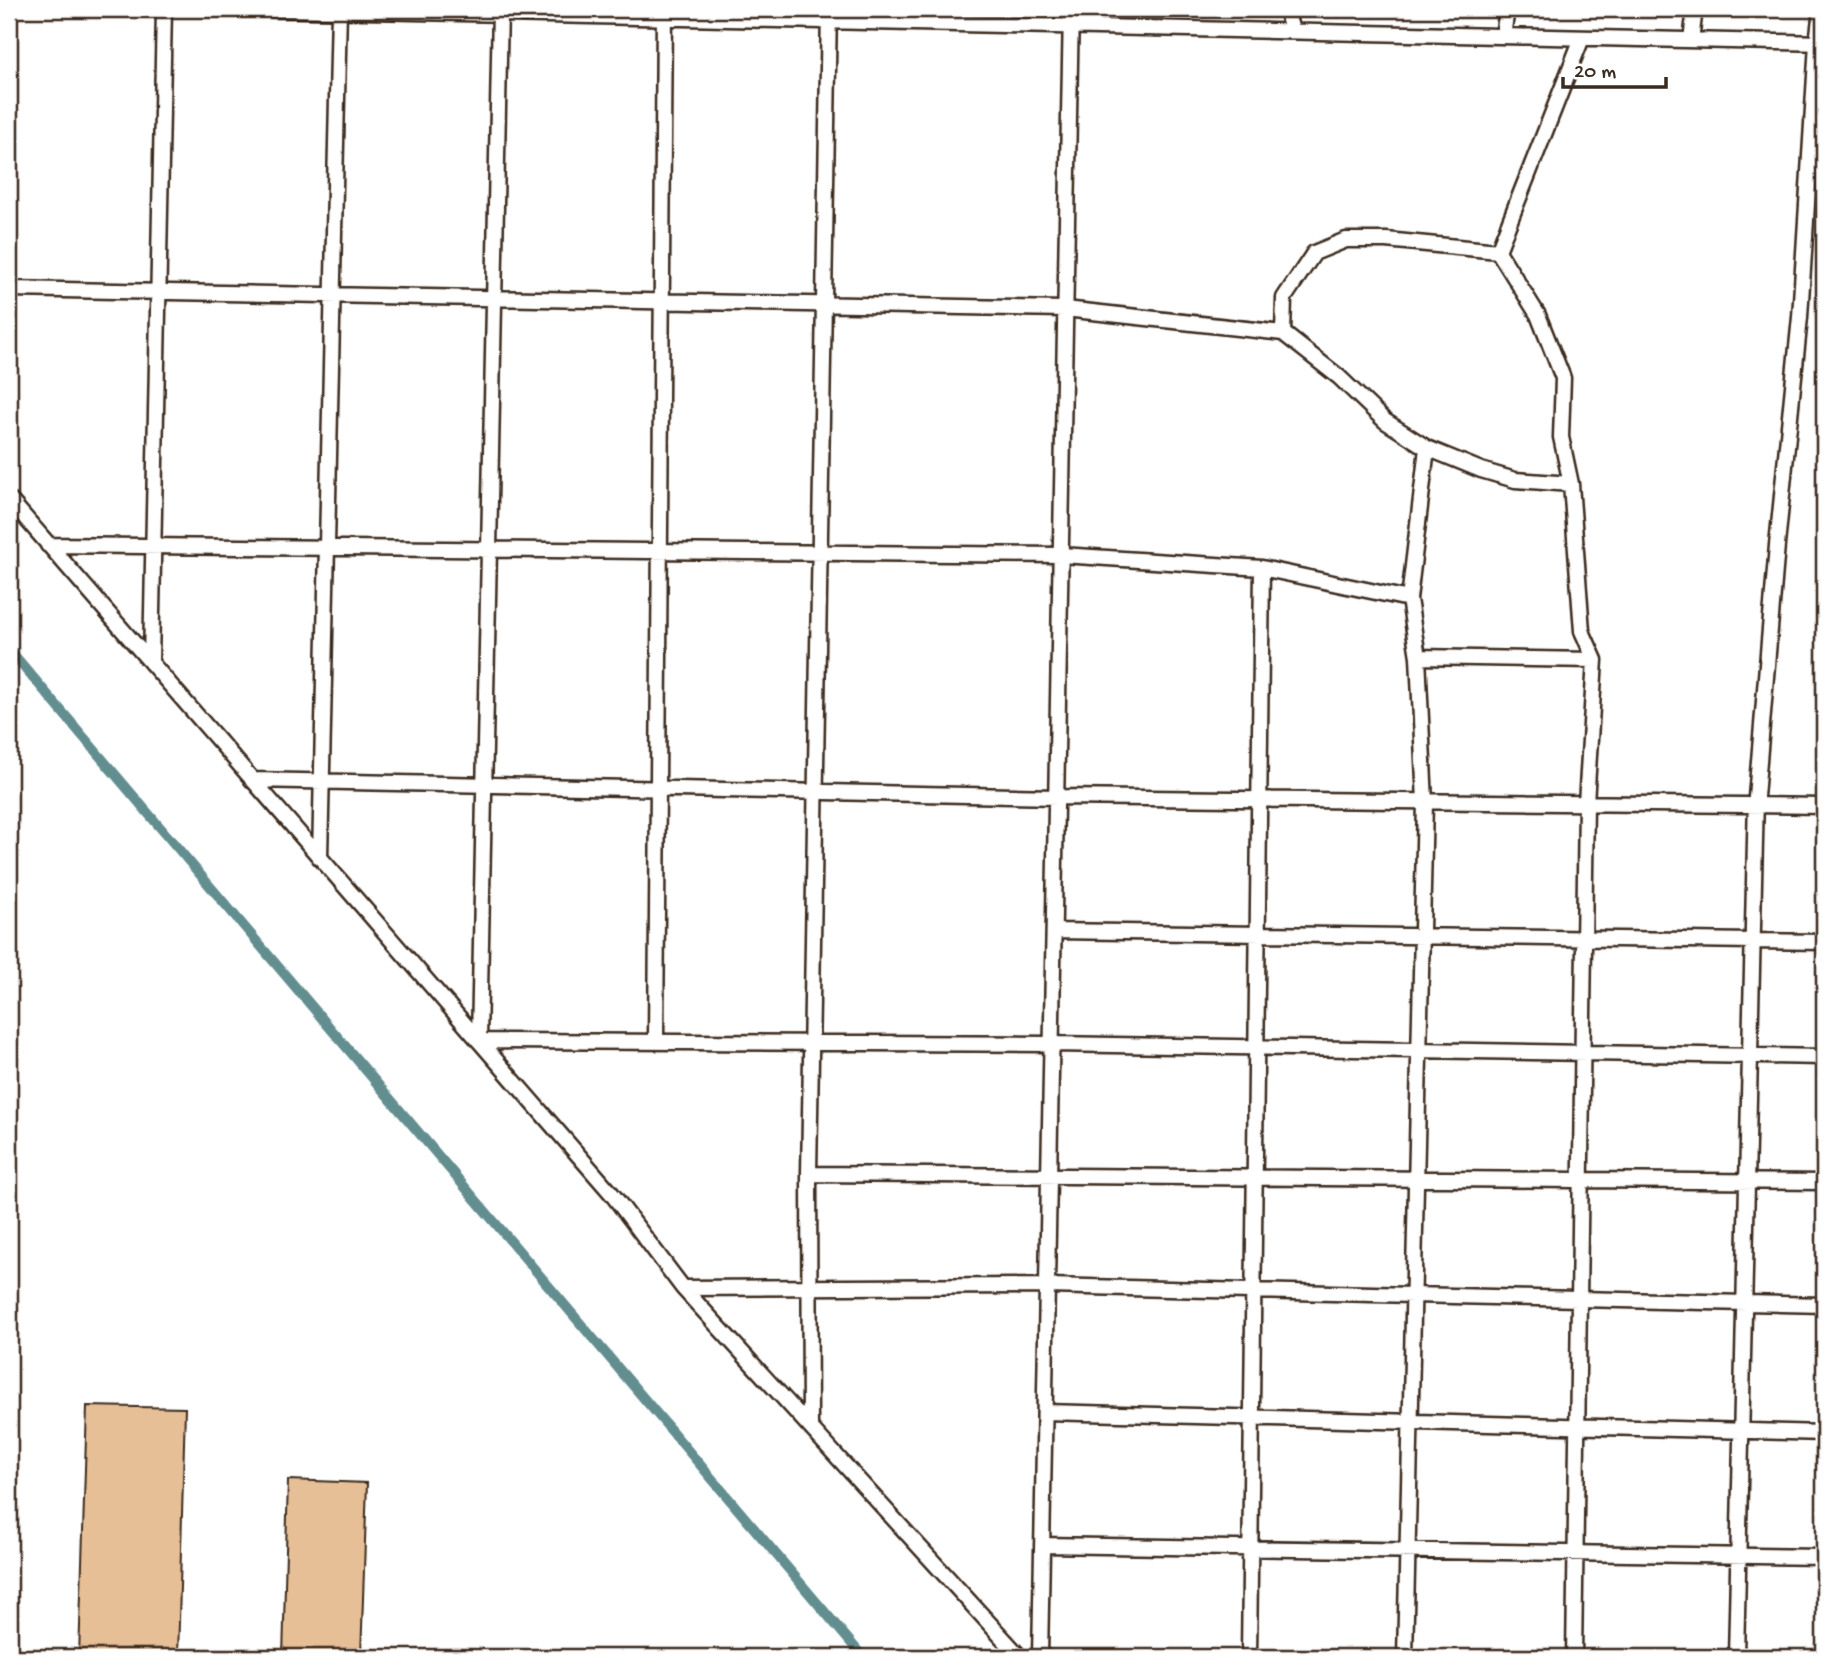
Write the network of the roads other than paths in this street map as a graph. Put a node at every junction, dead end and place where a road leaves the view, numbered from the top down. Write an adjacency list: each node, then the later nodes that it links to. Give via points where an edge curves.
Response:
1 (164, 9): 20 (lane)
2 (273, 9): 3 (lane)
3 (339, 9): 9 (lane); 21 (lane)
4 (1071, 9): 12 (lane)
5 (1286, 9): 13 (lane)
6 (1507, 9): 14 (lane)
7 (1695, 9): 16 (lane)
8 (1821, 9): 17 (lane)
9 (500, 11): 10 (lane); 22 (lane)
10 (664, 13): 11 (lane); 23 (lane)
11 (829, 15): 12 (lane); 24 (lane)
12 (1070, 26): 13 (lane); 25 (lane)
13 (1292, 31): 14 (lane)
14 (1503, 36): 15 (lane)
15 (1582, 37): 16 (lane); 18 (lane)
16 (1691, 40): 17 (lane)
17 (1820, 43): 51 (lane)
18 (1498, 251): 26 (lane, via 1346,240 1314,253 1284,298); 28 (lane, via 1538,316 1563,378 1561,437)
19 (9, 289): 20 (lane)
20 (158, 292): 21 (lane); 31 (lane)
21 (333, 295): 22 (lane); 32 (lane)
22 (494, 298): 23 (lane); 33 (lane)
23 (662, 302): 24 (lane); 34 (lane)
24 (824, 304): 25 (lane); 35 (lane)
25 (1065, 309): 26 (lane); 36 (lane)
26 (1283, 333): 27 (lane, via 1385,421)
27 (1427, 448): 28 (lane, via 1515,480); 38 (lane)
28 (1571, 484): 40 (lane, via 1582,631)
29 (9, 499): 30 (lane)
30 (48, 545): 31 (lane); 41 (lane)
31 (153, 546): 32 (lane); 41 (lane)
32 (327, 548): 33 (lane); 43 (lane)
33 (489, 549): 34 (lane); 44 (lane)
34 (660, 551): 35 (lane); 45 (lane)
35 (820, 553): 36 (lane); 46 (lane)
36 (1061, 555): 37 (lane); 47 (lane)
37 (1262, 568): 38 (lane); 48 (lane)
38 (1409, 599): 39 (lane)
39 (1418, 657): 40 (lane); 49 (lane)
40 (1595, 660): 50 (lane)
41 (151, 663): 42 (lane)
42 (252, 779): 43 (lane); 53 (lane)
43 (322, 781): 44 (lane); 53 (lane)
44 (484, 785): 45 (lane); 60 (lane)
45 (658, 788): 46 (lane); 61 (lane)
46 (816, 792): 47 (lane); 62 (lane)
47 (1056, 797): 48 (lane); 54 (lane)
48 (1260, 800): 49 (lane); 55 (lane)
49 (1425, 802): 50 (lane); 56 (lane)
50 (1586, 803): 51 (lane); 57 (lane)
51 (1756, 805): 52 (lane); 58 (lane)
52 (1824, 806)
53 (320, 858): 60 (lane)
54 (1054, 931): 55 (lane); 63 (lane)
55 (1258, 934): 56 (lane); 64 (lane)
56 (1422, 936): 57 (lane); 65 (lane)
57 (1584, 939): 58 (lane); 66 (lane)
58 (1753, 941): 59 (lane); 67 (lane)
59 (1824, 942)
60 (479, 1041): 61 (lane); 78 (lane, via 612,1194)
61 (656, 1042): 62 (lane)
62 (811, 1042): 63 (lane); 69 (lane)
63 (1052, 1044): 64 (lane); 70 (lane)
64 (1256, 1047): 65 (lane); 71 (lane)
65 (1420, 1050): 66 (lane); 72 (lane)
66 (1583, 1053): 67 (lane); 73 (lane)
67 (1751, 1055): 68 (lane); 74 (lane)
68 (1824, 1057)
69 (808, 1174): 70 (lane); 77 (lane)
70 (1049, 1176): 71 (lane); 76 (lane)
71 (1255, 1177): 72 (lane); 79 (lane)
72 (1417, 1178): 73 (lane); 80 (lane)
73 (1581, 1180): 74 (lane); 81 (lane)
74 (1747, 1181): 75 (lane); 82 (lane)
75 (1824, 1182)
76 (1047, 1286): 77 (lane); 79 (lane); 84 (lane)
77 (810, 1287): 78 (lane); 87 (lane)
78 (683, 1288): 87 (lane)
79 (1254, 1291): 80 (lane); 85 (lane)
80 (1414, 1295): 81 (lane); 86 (lane)
81 (1579, 1299): 82 (lane); 88 (lane)
82 (1744, 1303): 83 (lane); 89 (lane)
83 (1824, 1305)
84 (1045, 1412): 85 (lane); 91 (lane)
85 (1252, 1418): 86 (lane); 92 (lane)
86 (1411, 1422): 88 (lane); 93 (lane)
87 (810, 1427): 97 (lane)
88 (1577, 1427): 89 (lane); 94 (lane)
89 (1740, 1431): 90 (lane); 95 (lane)
90 (1824, 1433)
91 (1042, 1545): 92 (lane); 98 (lane)
92 (1250, 1548): 93 (lane); 99 (lane)
93 (1408, 1551): 94 (lane); 100 (lane)
94 (1575, 1553): 95 (lane); 101 (lane)
95 (1737, 1556): 96 (lane); 102 (lane)
96 (1824, 1557)
97 (1020, 1657)
98 (1040, 1657)
99 (1249, 1657)
100 (1405, 1657)
101 (1574, 1657)
102 (1736, 1657)

